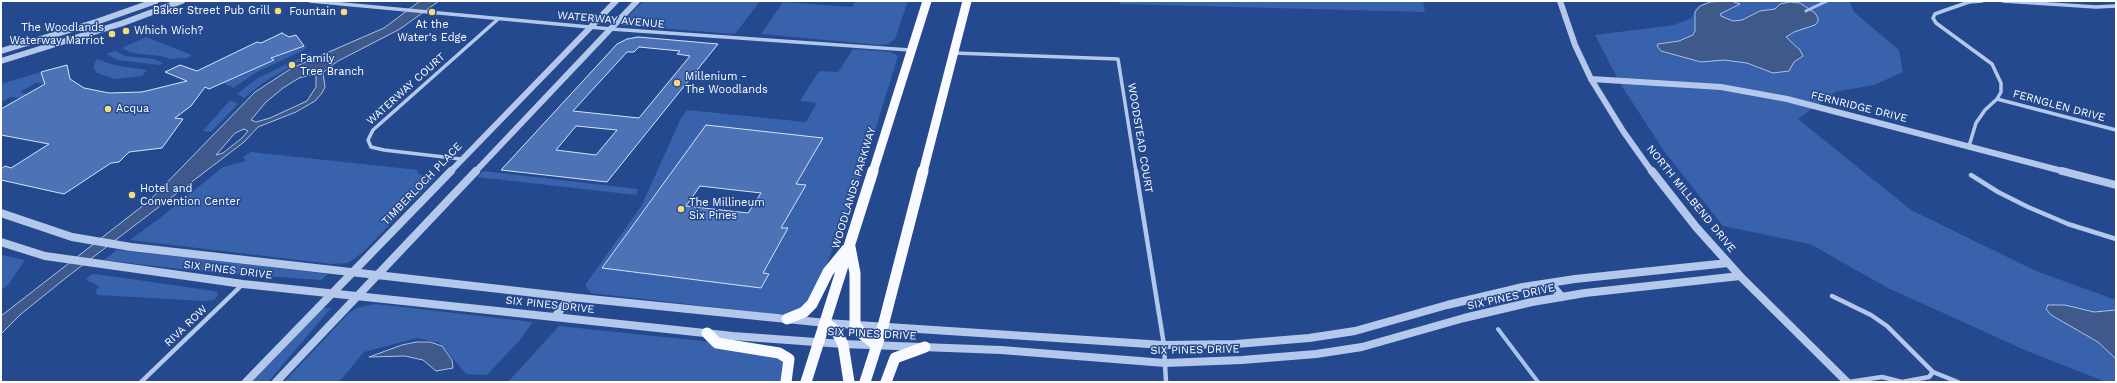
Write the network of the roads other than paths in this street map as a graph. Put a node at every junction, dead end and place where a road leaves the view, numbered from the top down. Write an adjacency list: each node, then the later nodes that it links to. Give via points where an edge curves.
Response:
1 (156, 1): 18 (street, via 105,20)
2 (182, 1): 20 (street, via 123,23)
3 (310, 1): 12 (street, WATERWAY AVENUE)
4 (336, 1): 12 (street)
5 (616, 1): 15 (street, TIMBERLOCH PLACE)
6 (637, 1): 16 (street)
7 (927, 1): 17 (main road, WOODLANDS PARKWAY)
8 (967, 1): 19 (main road)
9 (1560, 1): 21 (street, NORTH MILLBEND DRIVE, via 1575,45)
10 (1982, 1): 22 (street, via 1969,2 1943,11 1935,14 1933,18 1992,64 2001,83)
11 (2003, 1): 13 (street)
12 (330, 4): 14 (street, WATERWAY AVENUE)
13 (2116, 6)
14 (497, 20): 15 (street, WATERWAY AVENUE); 25 (street, WATERWAY COURT, via 373,130 368,140 371,147 384,150)
15 (590, 27): 16 (street, WATERWAY AVENUE); 25 (street, TIMBERLOCH PLACE)
16 (611, 29): 17 (street, WATERWAY AVENUE); 34 (street)
17 (910, 50): 31 (main road, WOODLANDS PARKWAY)
18 (1, 51)
19 (954, 53): 47 (main road); 52 (street, WOODSTEAD COURT, via 1118,59)
20 (1, 61)
21 (1591, 79): 24 (street, FERNRIDGE DRIVE, via 1684,84 1760,94 1822,107); 32 (street, NORTH MILLBEND DRIVE, via 1632,145 1696,227)
22 (1998, 100): 23 (street, FERNGLEN DRIVE); 24 (street, via 1976,123)
23 (2116, 130)
24 (1968, 146): 27 (street, FERNRIDGE DRIVE)
25 (461, 159): 33 (street, TIMBERLOCH PLACE)
26 (1971, 175): 29 (street, via 2028,207 2068,224)
27 (2116, 185)
28 (1, 213): 33 (street, SIX PINES DRIVE, via 72,237 131,247)
29 (2116, 239)
30 (1, 242): 37 (street, SIX PINES DRIVE, via 45,256)
31 (850, 245): 44 (main road, via 828,272 812,304 804,312); 45 (main road, WOODLANDS PARKWAY); 46 (main road, via 855,273)
32 (1728, 262): 35 (street, NORTH MILLBEND DRIVE); 36 (street, SIX PINES DRIVE)
33 (354, 271): 34 (street, SIX PINES DRIVE); 38 (street, TIMBERLOCH PLACE)
34 (377, 274): 39 (street); 41 (street, SIX PINES DRIVE)
35 (1740, 276): 42 (street, SIX PINES DRIVE); 65 (street, NORTH MILLBEND DRIVE)
36 (1550, 283): 42 (street); 52 (street, SIX PINES DRIVE, via 1498,292 1355,331 1236,344)
37 (243, 284): 38 (street, SIX PINES DRIVE); 56 (street, RIVA ROW)
38 (333, 293): 39 (street, SIX PINES DRIVE); 57 (street, TIMBERLOCH PLACE)
39 (357, 296): 43 (street, SIX PINES DRIVE); 58 (street)
40 (1832, 296): 55 (street, via 1858,307 1887,326)
41 (570, 297): 43 (street); 44 (street, SIX PINES DRIVE)
42 (1562, 297): 54 (street, SIX PINES DRIVE, via 1507,307 1362,347 1294,357)
43 (555, 317): 48 (street, SIX PINES DRIVE)
44 (787, 319): 45 (street, SIX PINES DRIVE)
45 (826, 323): 46 (street, SIX PINES DRIVE); 49 (main road, WOODLANDS PARKWAY); 50 (main road, via 836,331)
46 (855, 325): 47 (street, SIX PINES DRIVE); 51 (main road)
47 (883, 326): 51 (main road); 52 (street, SIX PINES DRIVE)
48 (707, 333): 49 (street, SIX PINES DRIVE); 59 (main road, via 717,343 779,353 789,359)
49 (818, 342): 50 (street, SIX PINES DRIVE); 60 (main road, WOODLANDS PARKWAY)
50 (843, 344): 51 (street, SIX PINES DRIVE); 61 (main road)
51 (876, 345): 53 (street, SIX PINES DRIVE); 62 (main road)
52 (1164, 345): 54 (street, WOODSTEAD COURT)
53 (925, 347): 54 (street, SIX PINES DRIVE); 63 (main road, via 895,358)
54 (1165, 363): 64 (street, WOODSTEAD COURT)
55 (1932, 372): 66 (street, via 1929,377); 67 (street)
56 (141, 382)
57 (246, 382)
58 (276, 382)
59 (786, 382)
60 (806, 382)
61 (849, 382)
62 (866, 382)
63 (886, 382)
64 (1166, 382)
65 (1848, 382): 66 (street, via 1882,377)
66 (1902, 382)
67 (1958, 382)

